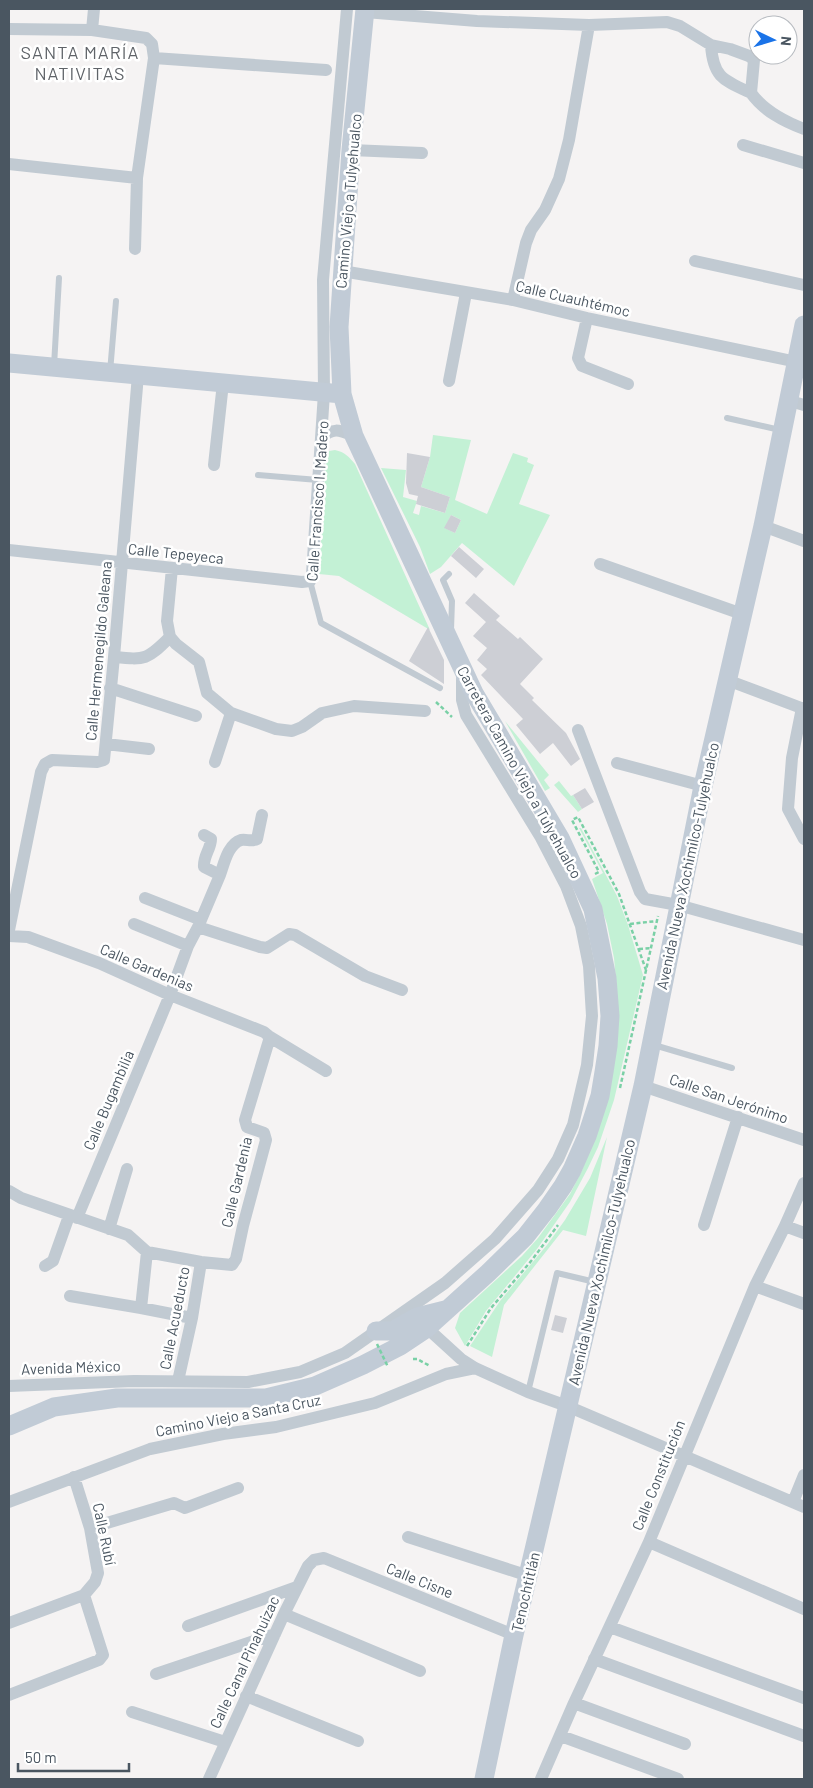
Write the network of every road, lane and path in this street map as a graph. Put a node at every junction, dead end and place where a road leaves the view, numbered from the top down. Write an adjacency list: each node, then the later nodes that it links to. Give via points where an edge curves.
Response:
1 (94, 9): 6 (street)
2 (347, 9): 10 (street, Calle Francisco I. Madero)
3 (365, 11): 4 (street, via 477,21); 10 (main road, Camino Viejo a Tulyehualco)
4 (589, 25): 7 (street, via 667,22 680,26); 25 (street, via 559,180 531,230)
5 (9, 29): 6 (street)
6 (92, 30): 8 (street, via 146,38 152,44)
7 (710, 45): 11 (street, via 715,69 721,77); 11 (street, via 730,49 754,60)
8 (154, 58): 9 (street); 18 (street)
9 (326, 70)
10 (350, 72): 14 (main road, Camino Viejo a Tulyehualco); 37 (street, Calle Francisco I. Madero, via 323,280)
11 (751, 93): 12 (street, via 768,110)
12 (804, 129)
13 (742, 145): 16 (street)
14 (351, 150): 15 (street); 21 (main road, Camino Viejo a Tulyehualco)
15 (422, 152)
16 (804, 163)
17 (9, 164): 18 (street)
18 (138, 178): 19 (street)
19 (135, 249)
20 (695, 261): 23 (street)
21 (342, 271): 24 (street, Calle Cuauhtémoc); 37 (main road, Camino Viejo a Tulyehualco)
22 (59, 278): 31 (lane)
23 (804, 285)
24 (466, 293): 25 (street, Calle Cuauhtémoc); 34 (street)
25 (513, 300): 27 (street, Calle Cuauhtémoc)
26 (116, 301): 32 (lane)
27 (587, 318): 29 (street, Calle Cuauhtémoc); 36 (street, via 578,358 582,366)
28 (804, 325): 29 (main road, Avenida Nueva Xochimilco-Tulyehualco)
29 (797, 362): 38 (main road, Avenida Nueva Xochimilco-Tulyehualco)
30 (9, 363): 31 (main road)
31 (54, 367): 32 (main road)
32 (110, 372): 33 (main road)
33 (138, 375): 35 (main road); 49 (street, Calle Hermenegildo Galeana)
34 (449, 381)
35 (223, 383): 37 (main road); 43 (street)
36 (628, 384)
37 (333, 394): 41 (main road, Carretera Camino Viejo a Tulyehualco); 42 (street, Calle Francisco I. Madero)
38 (797, 403): 40 (main road, Avenida Nueva Xochimilco-Tulyehualco)
39 (727, 418): 40 (lane)
40 (783, 431): 46 (main road, Avenida Nueva Xochimilco-Tulyehualco)
41 (354, 436): 42 (street, via 339,430 328,431); 56 (main road, Carretera Camino Viejo a Tulyehualco)
42 (321, 438): 45 (street, Calle Francisco I. Madero)
43 (214, 465)
44 (258, 475): 45 (lane)
45 (318, 480): 53 (street, Calle Francisco I. Madero)
46 (763, 526): 47 (street); 54 (main road, Avenida Nueva Xochimilco-Tulyehualco)
47 (804, 540)
48 (9, 550): 49 (street, Calle Tepeyeca)
49 (122, 564): 51 (street, Calle Tepeyeca); 57 (street, Calle Hermenegildo Galeana)
50 (600, 564): 54 (street)
51 (172, 568): 53 (street, Calle Tepeyeca); 55 (street, via 167,621)
52 (449, 574): 56 (lane, via 443,580 452,601)
53 (310, 581): 61 (lane, Calle Francisco I. Madero, via 321,623)
54 (742, 614): 59 (main road, Avenida Nueva Xochimilco-Tulyehualco)
55 (170, 637): 57 (street, via 152,655 140,659); 65 (street, via 199,662 207,693)
56 (450, 641): 58 (main road, Carretera Camino Viejo a Tulyehualco)
57 (114, 657): 60 (street, Calle Hermenegildo Galeana)
58 (462, 668): 62 (street); 117 (main road, Carretera Camino Viejo a Tulyehualco, via 560,838 593,909 608,978 610,1016 600,1096 588,1136 572,1170 525,1236)
59 (727, 680): 63 (street); 72 (main road, Avenida Nueva Xochimilco-Tulyehualco)
60 (110, 688): 66 (street); 68 (street, Calle Hermenegildo Galeana)
61 (440, 688)
62 (464, 708): 64 (path, via 453,717 436,702); 120 (street, Avenida México, via 540,836 566,886 581,926 589,966 592,1016 587,1065 572,1125 558,1159 538,1190 495,1239)
63 (803, 709): 76 (street, via 792,758 788,809)
64 (425, 711): 65 (street, via 354,706 322,713 292,731 276,729)
65 (231, 713): 70 (street)
66 (196, 716)
67 (578, 730): 79 (street, via 640,892 645,899)
68 (106, 744): 69 (street); 84 (street, Calle Hermenegildo Galeana, via 101,762 52,760 45,764)
69 (148, 749)
70 (215, 762)
71 (617, 763): 72 (street)
72 (703, 786): 79 (main road, Avenida Nueva Xochimilco-Tulyehualco)
73 (262, 815): 77 (street, Calle Bugambilia, via 257,839 233,844)
74 (572, 820): 83 (path, via 578,818 619,894)
75 (204, 835): 77 (street, via 211,839 211,844 203,860 204,866)
76 (804, 840)
77 (220, 875): 81 (street, Calle Bugambilia)
78 (145, 898): 81 (street)
79 (670, 903): 80 (path); 86 (street); 94 (main road, Avenida Nueva Xochimilco-Tulyehualco)
80 (657, 921): 83 (path); 88 (path)
81 (200, 923): 87 (street, Calle Bugambilia); 91 (street, via 267,948 289,934 295,935 365,976)
82 (134, 924): 87 (street)
83 (630, 924): 89 (path)
84 (9, 930)
85 (9, 936): 92 (street, Calle Gardenias, via 37,940)
86 (804, 940)
87 (188, 946): 92 (street, Calle Bugambilia)
88 (652, 948): 89 (path); 90 (path)
89 (639, 949): 90 (path)
90 (646, 972): 98 (path)
91 (402, 990)
92 (170, 995): 93 (street, Calle Gardenias); 104 (street, Calle Bugambilia)
93 (270, 1037): 96 (street, Calle Gardenias); 110 (street, Calle Gardenia, via 245,1120 247,1128 264,1133 266,1140 236,1259 232,1265)
94 (651, 1044): 95 (lane); 97 (main road, Avenida Nueva Xochimilco-Tulyehualco)
95 (732, 1068)
96 (326, 1071)
97 (642, 1086): 99 (street, Calle San Jerónimo); 112 (main road, Avenida Nueva Xochimilco-Tulyehualco)
98 (618, 1095)
99 (738, 1117): 100 (street, Calle San Jerónimo); 105 (street)
100 (804, 1140)
101 (127, 1169): 107 (street)
102 (804, 1183): 106 (street, Calle Constitución)
103 (9, 1190): 104 (street, via 21,1198)
104 (73, 1217): 107 (street); 111 (street, Calle Bugambilia, via 53,1261)
105 (704, 1225)
106 (785, 1226): 108 (street); 113 (street, Calle Constitución)
107 (109, 1229): 109 (street, via 128,1236)
108 (804, 1233)
109 (147, 1252): 110 (street); 116 (street)
110 (201, 1262): 118 (street, Calle Acueducto)
111 (45, 1266)
112 (596, 1283): 125 (lane, via 557,1273); 126 (main road, Avenida Nueva Xochimilco-Tulyehualco)
113 (755, 1286): 115 (street); 128 (street, Calle Constitución)
114 (70, 1296): 116 (street)
115 (804, 1304)
116 (141, 1308): 118 (street)
117 (446, 1310): 119 (main road, Carretera Camino Viejo a Tulyehualco); 120 (main road, via 417,1317)
118 (192, 1318): 123 (street, Calle Acueducto)
119 (427, 1328): 122 (street); 127 (main road, Carretera Camino Viejo a Tulyehualco, via 400,1346 339,1376 315,1386 266,1398 117,1398 54,1407)
120 (377, 1338): 121 (path, bridge); 123 (street, Avenida México, via 300,1372 248,1382)
121 (388, 1366)
122 (475, 1368): 125 (street); 130 (street, Camino Viejo a Santa Cruz, via 446,1374 375,1403 276,1427 150,1449)
123 (178, 1381): 124 (street, Avenida México)
124 (9, 1386)
125 (528, 1392): 126 (street)
126 (567, 1406): 128 (street); 138 (main road, Tenochtitlán)
127 (9, 1426)
128 (683, 1456): 133 (street); 136 (street, Calle Constitución)
129 (804, 1475): 133 (street)
130 (74, 1477): 132 (street, Camino Viejo a Santa Cruz); 134 (street, Calle Rubí)
131 (238, 1488): 134 (street, via 185,1508 174,1503)
132 (9, 1502)
133 (798, 1504)
134 (90, 1528): 140 (street, Calle Rubí, via 98,1573)
135 (408, 1537): 138 (street)
136 (649, 1542): 141 (street); 145 (street, Calle Constitución)
137 (314, 1560): 139 (street, Calle Canal Pinahuizac); 147 (street, Calle Cisne, via 324,1558)
138 (529, 1576): 147 (main road, Tenochtitlán)
139 (297, 1586): 142 (street, Calle Canal Pinahuizac); 144 (street)
140 (84, 1594): 143 (street); 151 (street, via 103,1655 99,1660)
141 (804, 1609)
142 (284, 1614): 146 (street, Calle Canal Pinahuizac); 149 (street)
143 (9, 1623)
144 (188, 1626)
145 (610, 1626): 148 (street, Calle Constitución); 153 (street)
146 (276, 1634): 150 (street); 152 (street, Calle Canal Pinahuizac)
147 (514, 1635): 162 (main road, Tenochtitlán)
148 (594, 1660): 154 (street, Calle Constitución); 157 (street)
149 (420, 1671)
150 (156, 1674)
151 (9, 1695)
152 (246, 1696): 158 (street); 159 (street, Calle Canal Pinahuizac)
153 (804, 1698)
154 (574, 1703): 156 (street, Calle Constitución); 160 (street)
155 (132, 1712): 159 (street)
156 (561, 1736): 163 (street, Calle Constitución); 164 (street)
157 (804, 1736)
158 (358, 1741)
159 (225, 1742): 161 (street, Calle Canal Pinahuizac)
160 (685, 1744)
161 (209, 1779)
162 (484, 1779)
163 (541, 1779)
164 (678, 1779)

